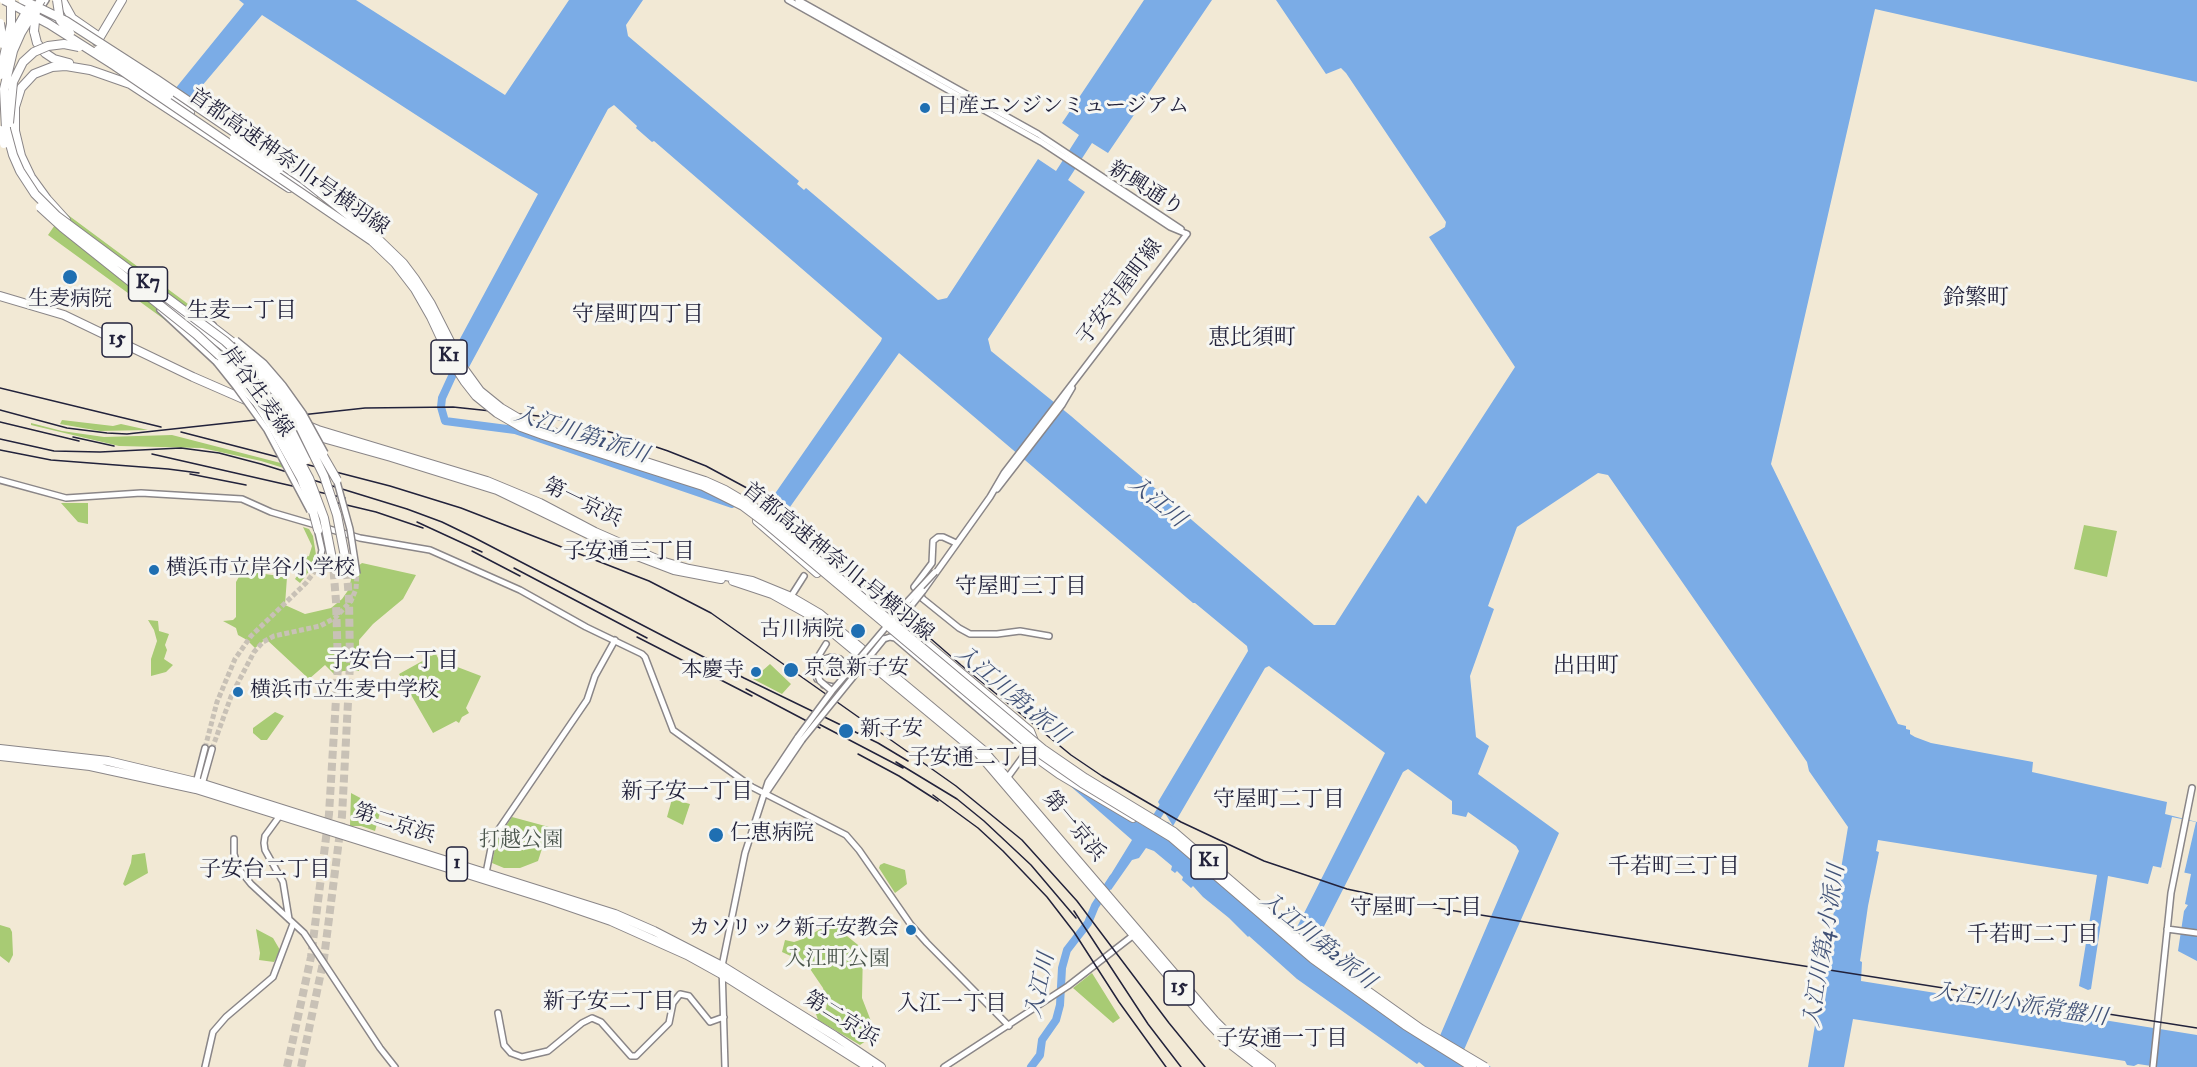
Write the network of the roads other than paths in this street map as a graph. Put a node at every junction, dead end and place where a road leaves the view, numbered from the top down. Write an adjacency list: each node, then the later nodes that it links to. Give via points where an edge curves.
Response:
1 (4, 0): 22 (highway, 首都高速神奈川1号横羽線 / K1, bridge, via 65,34)
2 (11, 0): 16 (highway, bridge, via 12,18)
3 (22, 0): 9 (main road); 18 (highway, 首都高速神奈川1号横羽線 / K1, bridge, via 66,21)
4 (57, 0): 17 (highway, bridge, via 58,16 68,32)
5 (62, 0): 18 (highway, bridge, via 76,21)
6 (122, 0): 12 (highway)
7 (788, 0): 24 (street, 新興通り)
8 (798, 0): 24 (street, 新興通り, via 1018,123)
9 (37, 3): 11 (main road); 12 (main road); 13 (main road); 14 (main road); 15 (highway, bridge, via 34,31 42,51 54,59); 19 (highway, bridge, via 20,22 11,41); 25 (highway, K7, bridge, via 13,51 4,89 8,138)
10 (0, 23): 14 (highway, bridge, via 4,40)
11 (58, 25): 12 (highway)
12 (98, 47): 22 (highway, bridge)
13 (0, 51)
14 (0, 65)
15 (96, 72): 26 (highway, bridge, via 147,94); 30 (highway, bridge, via 56,66 30,76 16,99 15,131 23,162 42,194 70,224)
16 (0, 75)
17 (141, 77): 27 (highway, bridge, via 96,53 64,44 38,50 18,68 9,108 13,152 28,188); 28 (highway, bridge)
18 (156, 79): 28 (highway, 首都高速神奈川1号横羽線 / K1, bridge, via 303,179)
19 (0, 83)
20 (0, 122): 23 (highway, K7, bridge); 25 (highway, bridge, via 11,156); 31 (street, 岸谷生麦線, bridge, via 34,185 52,208)
21 (0, 131): 23 (highway, bridge); 34 (street, bridge, via 45,207)
22 (217, 135): 26 (highway, 首都高速神奈川1号横羽線 / K1, bridge)
23 (6, 148): 27 (highway, K7, bridge, via 24,186)
24 (1065, 155): 29 (street, 新興通り)
25 (25, 179): 30 (highway, K7, bridge, via 49,209)
26 (327, 210): 39 (highway, 首都高速神奈川1号横羽線 / K1, bridge, via 372,241 402,271 421,298 460,375 476,396 497,413 531,431)
27 (54, 220): 34 (highway, K7, bridge)
28 (367, 230): 40 (highway, 首都高速神奈川1号横羽線 / K1, bridge, via 410,271 464,369 501,408 544,429 705,481)
29 (1187, 234): 42 (street, 子安守屋町線)
30 (115, 259): 35 (highway, K7, bridge)
31 (135, 278): 36 (highway, bridge, via 250,370 293,422); 38 (street, 岸谷生麦線, bridge, via 236,340 264,363 303,413)
32 (0, 296): 51 (highway, 第一京浜 / 15, via 64,315 193,377 308,426 510,490 661,561 752,580)
33 (0, 301): 51 (highway, 第一京浜 / 15, via 65,320 294,428 497,490 674,570 748,585)
34 (154, 302): 41 (highway, bridge, via 202,344 262,410 301,478); 45 (highway, K7, bridge, via 227,363 268,407 309,478 324,518)
35 (173, 302): 36 (highway, K7, bridge, via 236,350 266,381 300,427); 38 (highway, bridge, via 227,337 268,374 296,409)
36 (324, 476): 44 (highway, K7, bridge, via 339,522)
37 (0, 480): 57 (street, via 66,498 141,493 242,499 271,512 360,538 430,550 520,590)
38 (337, 480): 49 (street, 岸谷生麦線, bridge)
39 (703, 486): 43 (highway, bridge, via 746,512); 72 (highway, 首都高速神奈川1号横羽線 / K1, bridge, via 763,521 1039,753)
40 (757, 508): 52 (highway, 首都高速神奈川1号横羽線 / K1, bridge); 53 (highway, bridge)
41 (318, 530): 46 (street, bridge, via 322,550)
42 (956, 543): 47 (street, 子安守屋町線); 55 (street, via 942,537 933,542 932,563 915,587 923,599 970,634 1020,631)
43 (801, 559): 48 (highway); 50 (highway, via 806,569)
44 (346, 562)
45 (333, 564)
46 (318, 567)
47 (935, 572): 53 (street, 子安守屋町線, bridge); 54 (street, 子安守屋町線, bridge)
48 (817, 573)
49 (357, 574)
50 (804, 576): 51 (street)
51 (790, 599): 67 (highway, 第一京浜 / 15, via 824,617 983,750)
52 (875, 607): 64 (highway, bridge, via 916,635 1032,734); 66 (highway, 首都高速神奈川1号横羽線 / K1, bridge)
53 (894, 617): 59 (street, 子安守屋町線, bridge)
54 (893, 628): 56 (street, 子安守屋町線, bridge); 66 (highway, bridge, via 947,662)
55 (1049, 636)
56 (884, 639): 60 (street, 子安守屋町線, bridge); 64 (street, via 895,638)
57 (615, 640): 70 (street, via 645,657 673,730); 74 (street, via 587,700 499,829)
58 (826, 644): 59 (street, bridge, via 813,665 817,678 820,681 821,682 823,684 830,687 846,679 847,671 836,657 822,661 818,678 820,681 822,683)
59 (832, 691): 60 (street, 子安守屋町線, bridge)
60 (800, 738): 70 (street, 子安守屋町線)
61 (205, 748): 68 (street, via 197,779)
62 (0, 749): 68 (highway, 第二京浜 / 1, via 108,761)
63 (212, 749): 68 (street)
64 (1030, 754): 67 (street); 72 (highway, bridge, via 1132,818)
65 (0, 756): 71 (highway, 第二京浜 / 1, via 137,775)
66 (1069, 768): 92 (highway, 首都高速神奈川1号横羽線 / K1, bridge, via 1174,832 1317,955 1415,1025)
67 (1006, 780): 78 (highway, 第一京浜 / 15)
68 (200, 783): 74 (highway, 第二京浜 / 1)
69 (2192, 788): 76 (street)
70 (765, 794): 79 (street, 子安守屋町線, via 745,853); 82 (street, via 852,841 911,925)
71 (280, 814): 75 (street, via 264,843 283,882); 79 (highway, 第二京浜 / 1, via 547,898 611,921)
72 (1171, 837): 91 (highway, 首都高速神奈川1号横羽線 / K1, bridge, via 1313,959)
73 (234, 839): 75 (street, via 238,868)
74 (486, 873): 79 (highway, 第二京浜 / 1, via 615,914 654,931)
75 (291, 921): 84 (street, via 276,972 213,1032); 85 (street, via 312,944)
76 (2167, 929): 77 (street); 93 (street)
77 (2197, 933)
78 (1136, 934): 82 (street); 83 (highway, 第一京浜 / 15)
79 (723, 971): 81 (street, 子安守屋町線); 87 (highway, 第二京浜 / 1); 88 (highway, 第二京浜 / 1)
80 (498, 1013): 81 (street, via 504,1045 522,1057 543,1054 592,1018 601,1022 633,1057 669,1023 673,1003 680,994 688,996 710,1022)
81 (724, 1017): 86 (street, 子安守屋町線)
82 (1009, 1026): 89 (street)
83 (1257, 1064): 90 (highway, 第一京浜 / 15)
84 (205, 1067)
85 (395, 1067)
86 (725, 1067)
87 (868, 1067)
88 (881, 1067)
89 (945, 1067)
90 (1271, 1067)
91 (1472, 1067)
92 (1485, 1067)
93 (2153, 1067)

